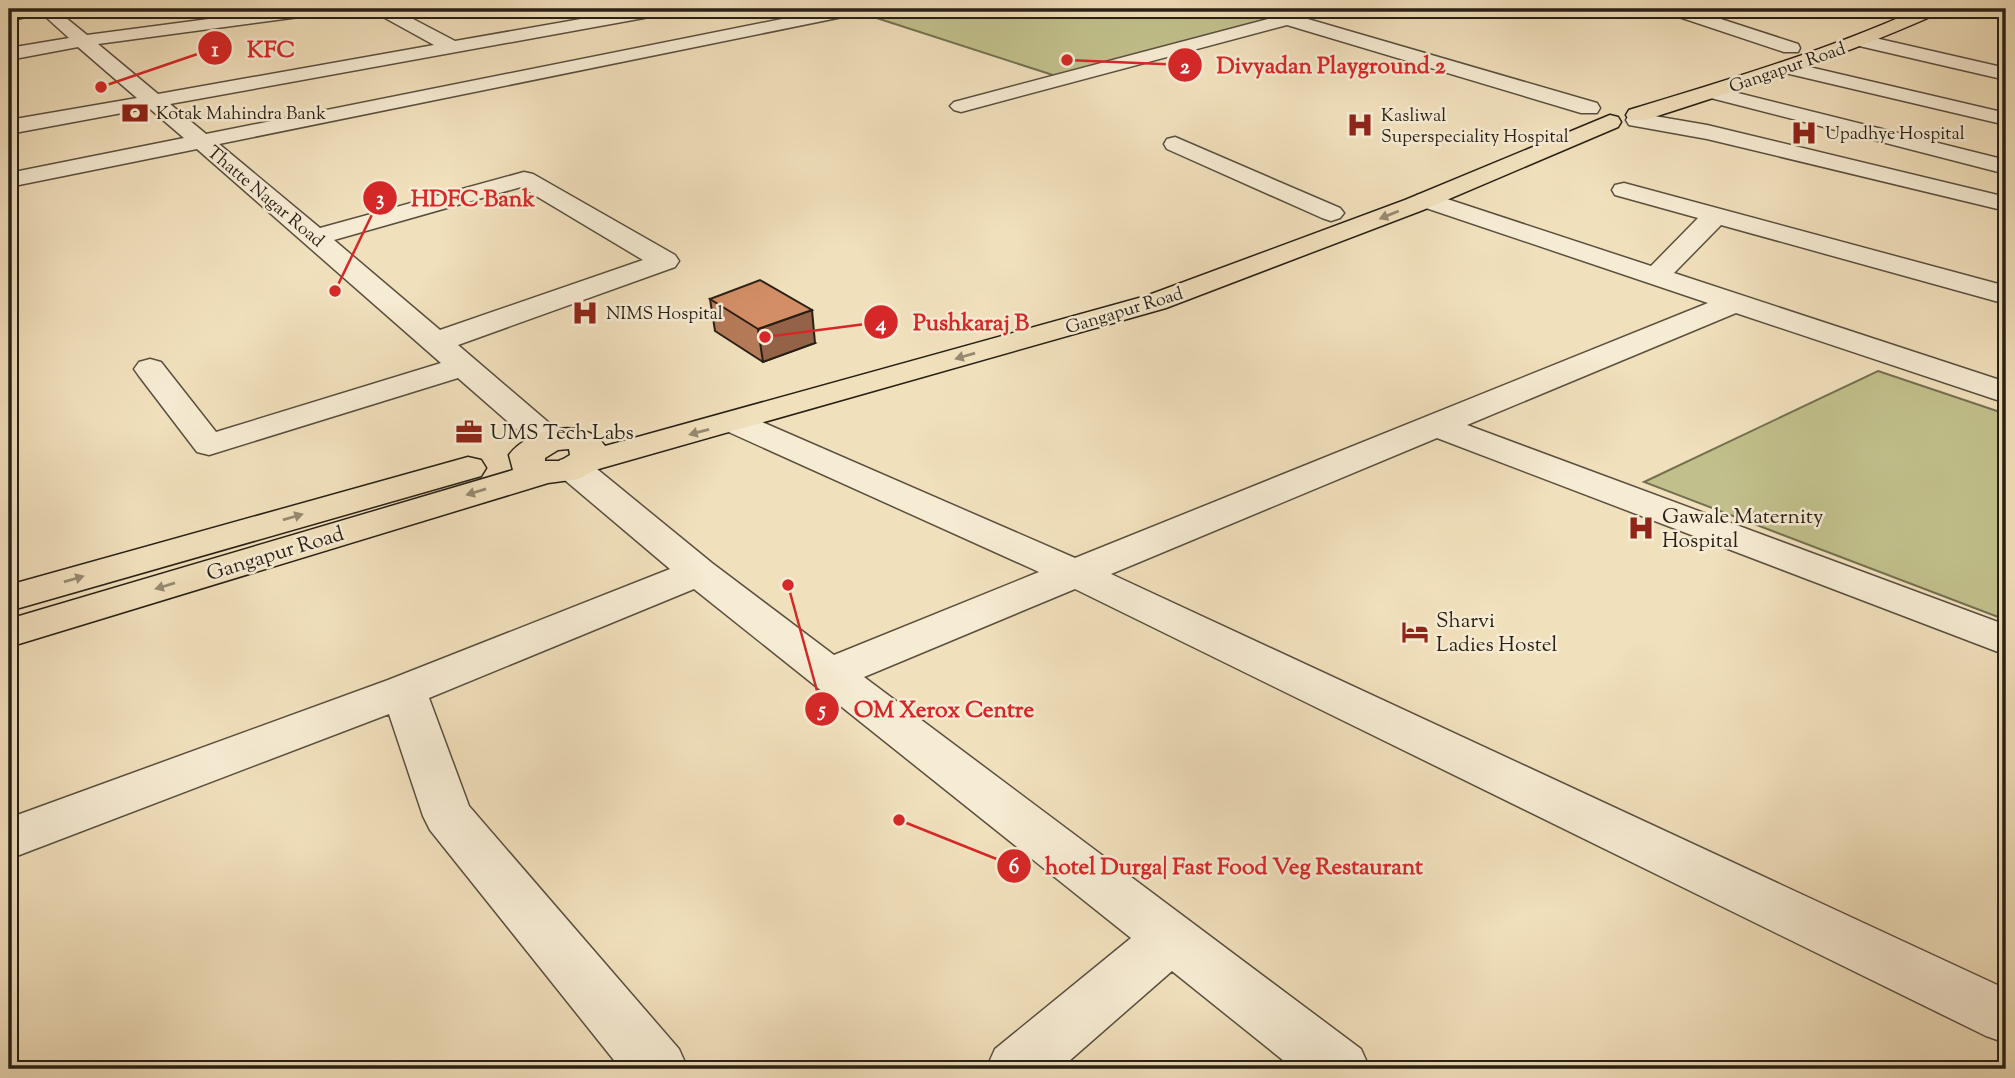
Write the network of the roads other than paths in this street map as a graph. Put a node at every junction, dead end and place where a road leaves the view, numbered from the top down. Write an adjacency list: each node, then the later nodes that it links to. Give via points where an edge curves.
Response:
1 (24, 9): 13 (main road)
2 (45, 9): 13 (main road); 17 (street, Thatte Nagar Road, via 59,22)
3 (322, 9): 17 (street)
4 (382, 9): 19 (street)
5 (553, 9): 16 (street)
6 (858, 9): 29 (street)
7 (1253, 9): 15 (street)
8 (1673, 9): 21 (street)
9 (1888, 9): 18 (main road, Gangapur Road)
10 (1933, 9): 18 (main road, Gangapur Road)
11 (1985, 9): 14 (street)
12 (655, 10): 16 (street)
13 (9, 13)
14 (2006, 13)
15 (1288, 19): 25 (street); 26 (street)
16 (587, 23): 19 (street)
17 (73, 25): 20 (street); 24 (street, Thatte Nagar Road)
18 (1861, 27): 21 (main road, Gangapur Road); 22 (street)
19 (453, 48): 24 (street)
20 (9, 54)
21 (1789, 58): 23 (main road, Gangapur Road); 26 (main road, Gangapur Road); 27 (street)
22 (2006, 74)
23 (1710, 92): 26 (main road, Gangapur Road); 31 (street)
24 (155, 102): 28 (street); 29 (street, Thatte Nagar Road)
25 (961, 106)
26 (1613, 114): 34 (main road, Gangapur Road); 35 (street); 36 (main road, Gangapur Road)
27 (2006, 119)
28 (9, 127)
29 (200, 140): 32 (street); 38 (street, Thatte Nagar Road)
30 (1175, 144): 36 (street)
31 (2006, 167)
32 (9, 180)
33 (1624, 190): 37 (street)
34 (1426, 200): 39 (street); 46 (main road, Gangapur Road, one-way to 46, via 1156,302)
35 (2006, 204)
36 (1331, 213): 48 (main road, Gangapur Road, via 1087,297)
37 (1716, 215): 39 (street); 40 (street)
38 (315, 237): 42 (street, Thatte Nagar Road); 42 (street, via 524,179 665,261)
39 (1655, 277): 41 (street)
40 (2006, 295)
41 (1735, 303): 45 (street); 47 (street)
42 (436, 342): 43 (street, Thatte Nagar Road)
43 (463, 366): 44 (street, via 209,445); 48 (street, Thatte Nagar Road)
44 (149, 369)
45 (2006, 393)
46 (734, 422): 48 (main road, Gangapur Road, one-way to 48); 50 (street)
47 (1434, 425): 50 (street); 53 (street)
48 (560, 456): 49 (street, Thatte Nagar Road); 51 (main road, Gangapur Road, one-way to 48); 52 (main road, Gangapur Road, one-way to 52)
49 (698, 572): 54 (street, Thatte Nagar Road); 55 (street)
50 (1075, 572): 54 (street); 58 (street)
51 (9, 598)
52 (9, 633)
53 (2006, 641)
54 (829, 674): 57 (street, Thatte Nagar Road)
55 (404, 691): 56 (street); 59 (street, via 448,816)
56 (9, 839)
57 (1171, 938): 60 (street); 61 (street, Thatte Nagar Road)
58 (2006, 1017)
59 (658, 1069)
60 (1016, 1069)
61 (1340, 1069)

